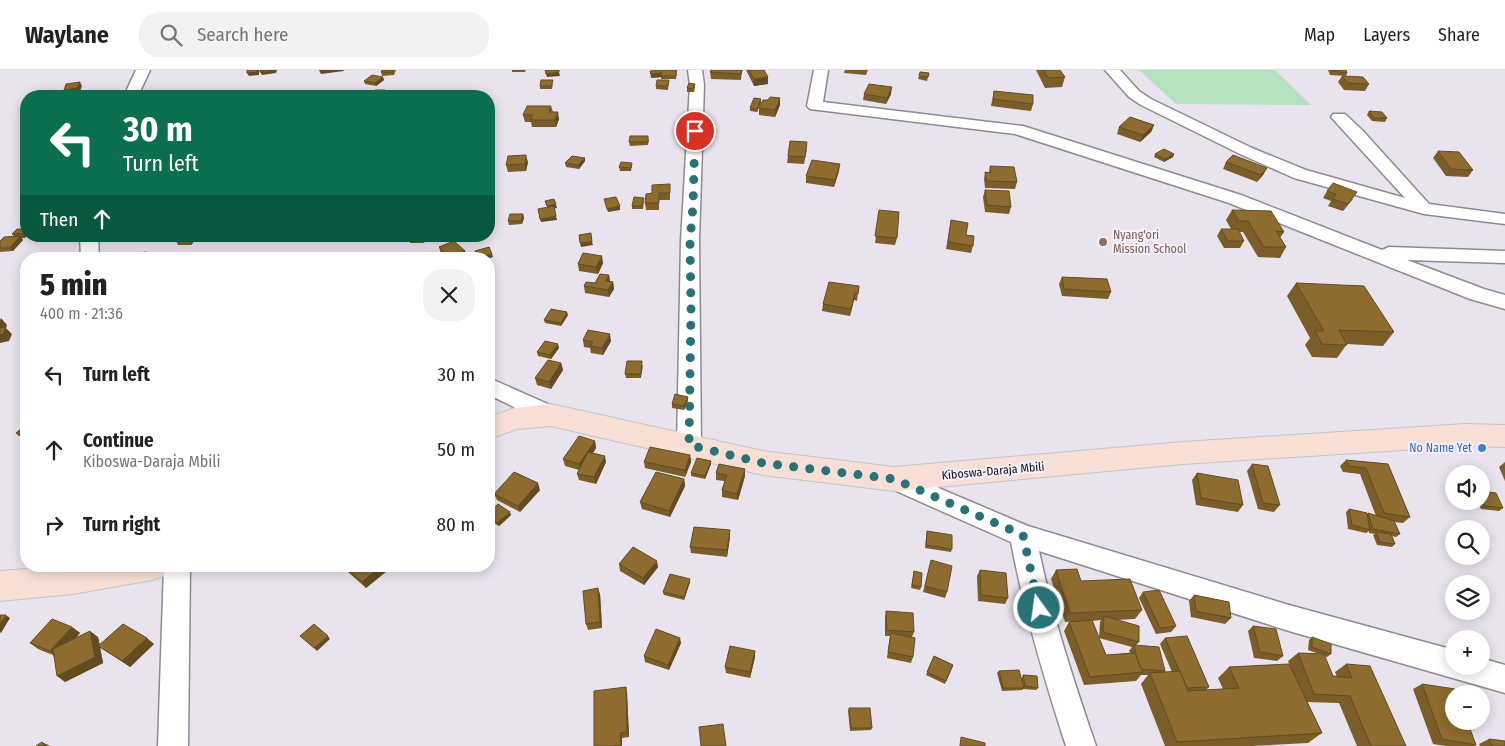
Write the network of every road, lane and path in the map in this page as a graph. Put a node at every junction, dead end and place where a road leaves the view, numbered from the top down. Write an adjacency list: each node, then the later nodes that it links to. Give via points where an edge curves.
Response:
1 (143, 70): 5 (street)
2 (695, 70): 16 (street)
3 (821, 70): 9 (street, via 815,106 1017,129 1234,199)
4 (1112, 70): 7 (street, via 1146,102 1246,151 1300,174)
5 (134, 90)
6 (1339, 117): 7 (street)
7 (1424, 209): 8 (street)
8 (1505, 219)
9 (1372, 252): 10 (street); 11 (street, via 1476,294)
10 (1505, 258)
11 (1505, 302)
12 (495, 389): 13 (street)
13 (550, 414): 14 (main road, Kiboswa-Daraja Mbili, via 515,419); 16 (main road, Kiboswa-Daraja Mbili)
14 (495, 426)
15 (1505, 436): 17 (main road, Kiboswa-Daraja Mbili, via 1465,435 1183,453)
16 (689, 445): 17 (main road, Kiboswa-Daraja Mbili, via 763,463)
17 (894, 479): 18 (street)
18 (1023, 535): 22 (street, via 1289,618); 26 (street, via 1034,592)
19 (118, 572): 21 (main road, via 73,580)
20 (177, 572): 25 (street)
21 (0, 586)
22 (1445, 661)
23 (1490, 675): 24 (street)
24 (1505, 679)
25 (173, 746)
26 (1081, 746)

